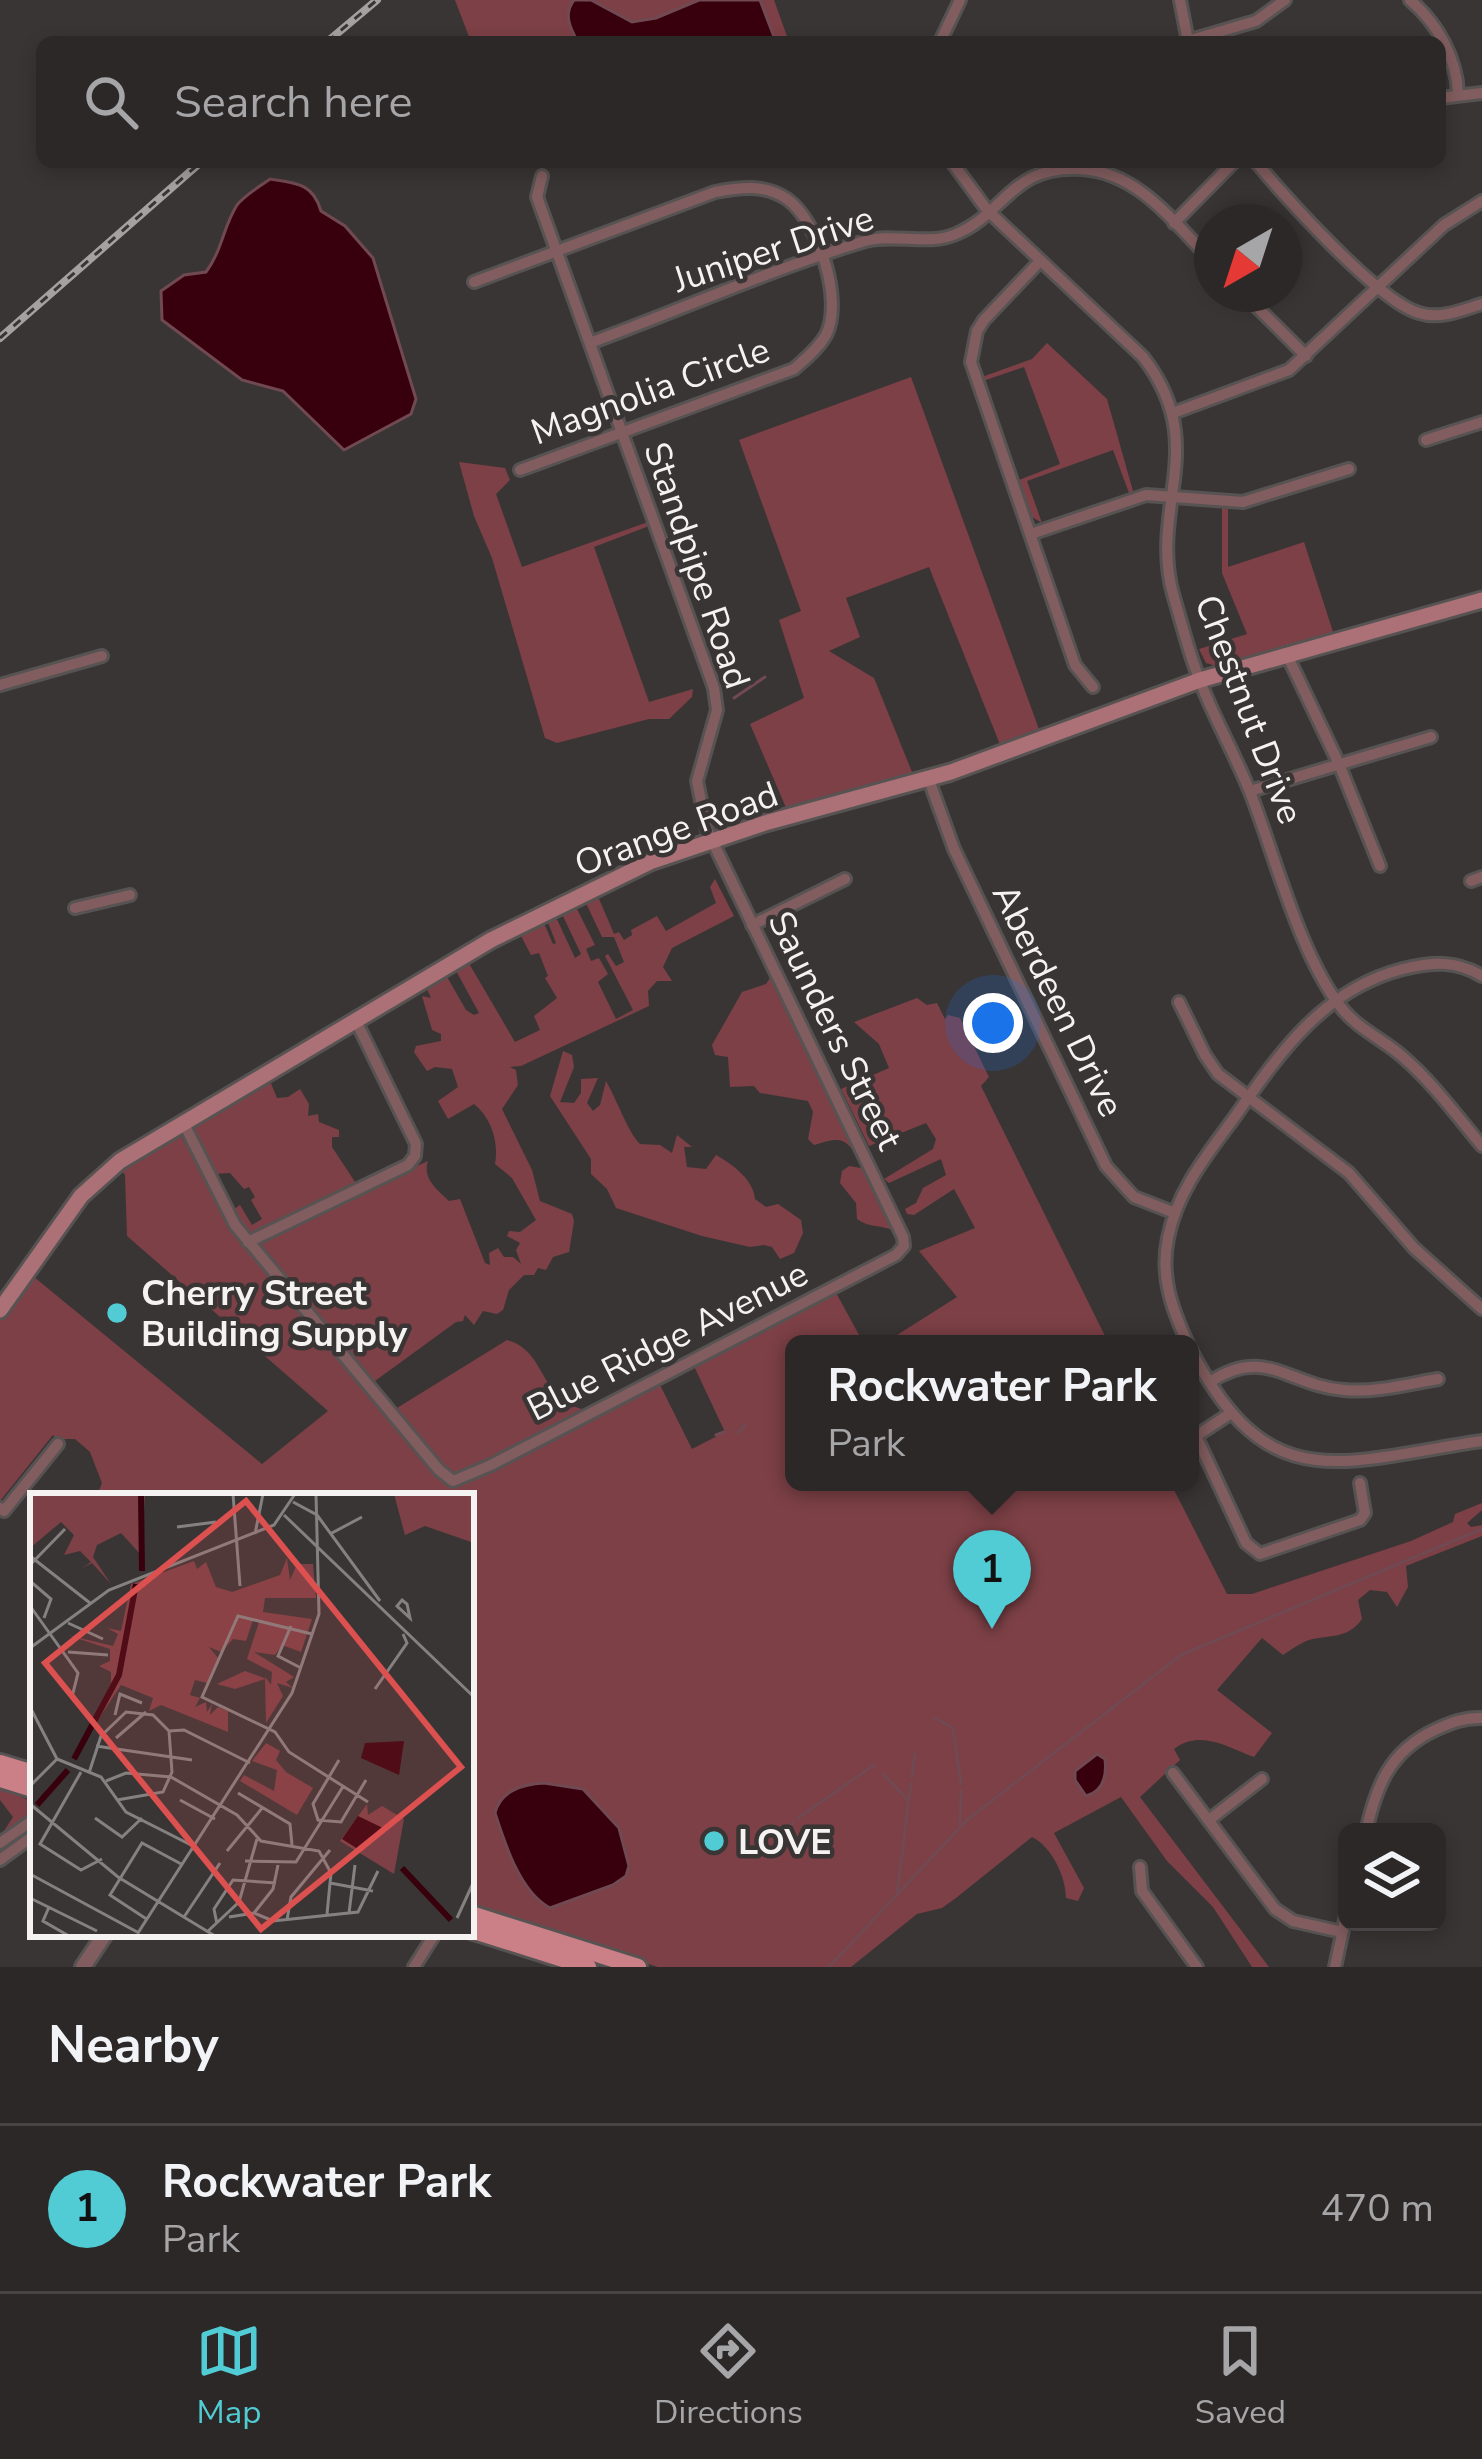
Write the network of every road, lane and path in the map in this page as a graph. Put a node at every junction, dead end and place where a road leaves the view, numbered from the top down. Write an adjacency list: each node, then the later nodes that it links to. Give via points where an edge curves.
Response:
1 (960, 0): 5 (street)
2 (1180, 0): 6 (street)
3 (1285, 0): 7 (street, via 1256,21)
4 (1410, 0): 8 (street)
5 (943, 36)
6 (1185, 36)
7 (1206, 36)
8 (1438, 36)
9 (1446, 47): 11 (street)
10 (1482, 93): 11 (street)
11 (1458, 94): 12 (street)
12 (1446, 97)
13 (956, 168): 18 (street, Chestnut Drive)
14 (1228, 168): 19 (street)
15 (1262, 168): 25 (street)
16 (542, 176): 21 (street, Standpipe Road, via 536,193)
17 (1482, 201): 25 (street)
18 (987, 210): 19 (street, Juniper Drive, via 1035,175 1083,169 1140,189); 22 (street, Juniper Drive, via 951,237 866,241); 23 (street, Chestnut Drive)
19 (1174, 223): 20 (street, Juniper Drive)
20 (1194, 243)
21 (557, 251): 22 (street, Magnolia Circle, via 716,192 759,188 799,210); 24 (street, Magnolia Circle); 28 (street, Standpipe Road)
22 (821, 257): 28 (street, Juniper Drive); 32 (street, Magnolia Circle, via 832,316 811,354 781,375)
23 (1040, 261): 30 (street, Chestnut Drive, via 1143,357); 37 (street, via 977,331 971,362)
24 (475, 282)
25 (1378, 286): 26 (street, via 1431,316); 29 (street)
26 (1482, 304)
27 (1262, 312): 29 (street)
28 (590, 343): 32 (street, Standpipe Road)
29 (1306, 356): 30 (street, via 1272,379)
30 (1173, 413): 36 (street, Chestnut Drive)
31 (1482, 422): 33 (street)
32 (621, 433): 34 (street, Magnolia Circle); 48 (street, Standpipe Road, via 716,696 697,782)
33 (1426, 440)
34 (520, 470)
35 (1349, 470): 36 (street, via 1243,502)
36 (1174, 499): 37 (street, via 1142,496); 41 (street, Chestnut Drive, via 1168,568)
37 (1031, 534): 43 (street, via 1075,665)
38 (1481, 602): 40 (main road, Orange Road)
39 (102, 656): 42 (street)
40 (1288, 657): 41 (main road, Orange Road); 45 (street)
41 (1200, 680): 46 (main road, Orange Road); 47 (street, Chestnut Drive)
42 (0, 685)
43 (1093, 687)
44 (1432, 737): 45 (street)
45 (1339, 764): 47 (street); 49 (street)
46 (928, 779): 48 (main road, Orange Road); 61 (street, Aberdeen Drive, via 953,849 1106,1166 1134,1197)
47 (1250, 791): 55 (street, Chestnut Drive)
48 (711, 841): 53 (street, Saunders Street); 57 (main road, Orange Road, via 576,897)
49 (1380, 866)
50 (845, 879): 53 (street)
51 (130, 895): 52 (street)
52 (74, 908)
53 (752, 926): 63 (street, Saunders Street)
54 (1482, 976): 55 (street, via 1448,963 1422,964)
55 (1335, 999): 58 (street, via 1310,1018); 60 (street, Chestnut Drive, via 1408,1062)
56 (1179, 1002): 58 (street, via 1211,1065)
57 (355, 1018): 59 (main road, Orange Road); 62 (street, via 417,1150 407,1165)
58 (1248, 1099): 61 (street); 64 (street, via 1349,1173)
59 (183, 1122): 62 (street); 65 (main road, Orange Road, via 81,1196)
60 (1482, 1146)
61 (1175, 1213): 66 (street, via 1166,1288)
62 (248, 1242): 63 (street, Blue Ridge Avenue, via 453,1481)
63 (904, 1246)
64 (1482, 1309)
65 (0, 1310)
66 (1185, 1335)
67 (1199, 1363): 69 (street)
68 (1438, 1379): 69 (street, via 1343,1390 1249,1365)
69 (1210, 1382): 70 (street)
70 (1231, 1413): 71 (street); 72 (street, via 1267,1446 1313,1461)
71 (1199, 1434)
72 (1482, 1442)
73 (58, 1444): 76 (street)
74 (1199, 1450): 75 (street, via 1246,1543 1261,1554 1360,1520)
75 (1360, 1484)
76 (0, 1508)
77 (1482, 1718): 86 (street, via 1439,1728 1399,1754 1380,1781)
78 (0, 1762): 79 (main road)
79 (30, 1772)
80 (1173, 1774): 84 (street)
81 (0, 1779): 83 (main road)
82 (1262, 1779): 84 (street)
83 (30, 1788)
84 (1209, 1820): 93 (street, via 1275,1909)
85 (30, 1822): 88 (street)
86 (1368, 1823)
87 (30, 1838): 89 (street)
88 (0, 1843)
89 (0, 1859)
90 (1140, 1868): 100 (street, via 1142,1891)
91 (474, 1915): 99 (main road)
92 (474, 1931): 98 (main road)
93 (1342, 1933): 101 (street)
94 (103, 1937): 96 (street)
95 (433, 1937): 97 (street)
96 (83, 1967)
97 (413, 1967)
98 (588, 1967)
99 (638, 1967)
100 (1197, 1967)
101 (1335, 1967)

